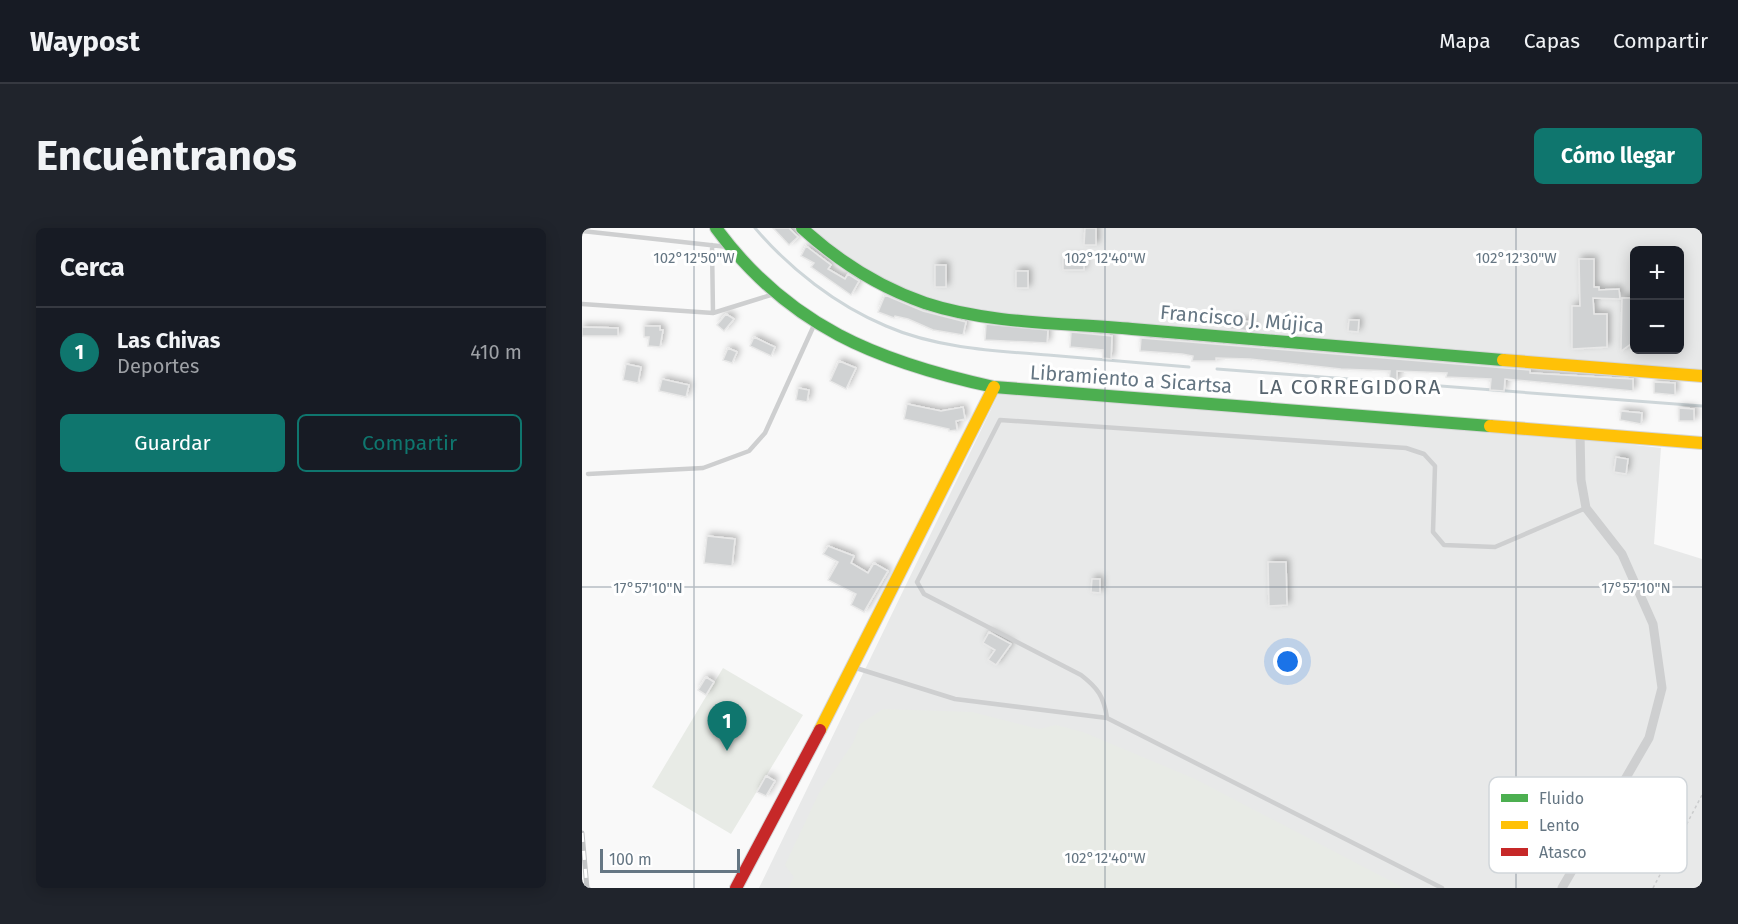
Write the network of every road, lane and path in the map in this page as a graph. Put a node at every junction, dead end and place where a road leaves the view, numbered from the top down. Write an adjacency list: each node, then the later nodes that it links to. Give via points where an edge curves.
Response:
1 (716, 228): 5 (main road, Libramiento a Sicartsa)
2 (802, 228): 10 (main road, Francisco J. Mújica, via 826,251 882,285 946,309 1036,321)
3 (582, 231): 4 (lane)
4 (712, 245): 5 (lane); 8 (lane)
5 (728, 247): 6 (main road, Libramiento a Sicartsa)
6 (776, 293): 8 (lane); 9 (main road, Libramiento a Sicartsa)
7 (582, 304): 8 (lane)
8 (713, 313)
9 (816, 321): 11 (main road, Libramiento a Sicartsa, via 847,341 902,364); 14 (lane, via 765,433 749,451 703,468)
10 (1702, 376)
11 (994, 387): 12 (main road, Libramiento a Sicartsa); 16 (main road)
12 (1580, 434): 13 (main road, Libramiento a Sicartsa); 15 (street)
13 (1702, 443)
14 (588, 474)
15 (1586, 508): 17 (lane, via 1495,547 1444,544 1433,532 1435,466 1424,454 1407,448 1000,420 917,582 919,589 1081,675 1105,699); 18 (street, via 1622,554 1653,624 1662,688 1649,738)
16 (854, 667): 17 (lane, via 955,699); 23 (main road)
17 (1107, 718): 24 (lane)
18 (1626, 777)
19 (1702, 795): 20 (path)
20 (1687, 823)
21 (1571, 873): 25 (street)
22 (1661, 873): 26 (path)
23 (736, 888)
24 (1443, 888)
25 (1562, 888)
26 (1653, 888)

